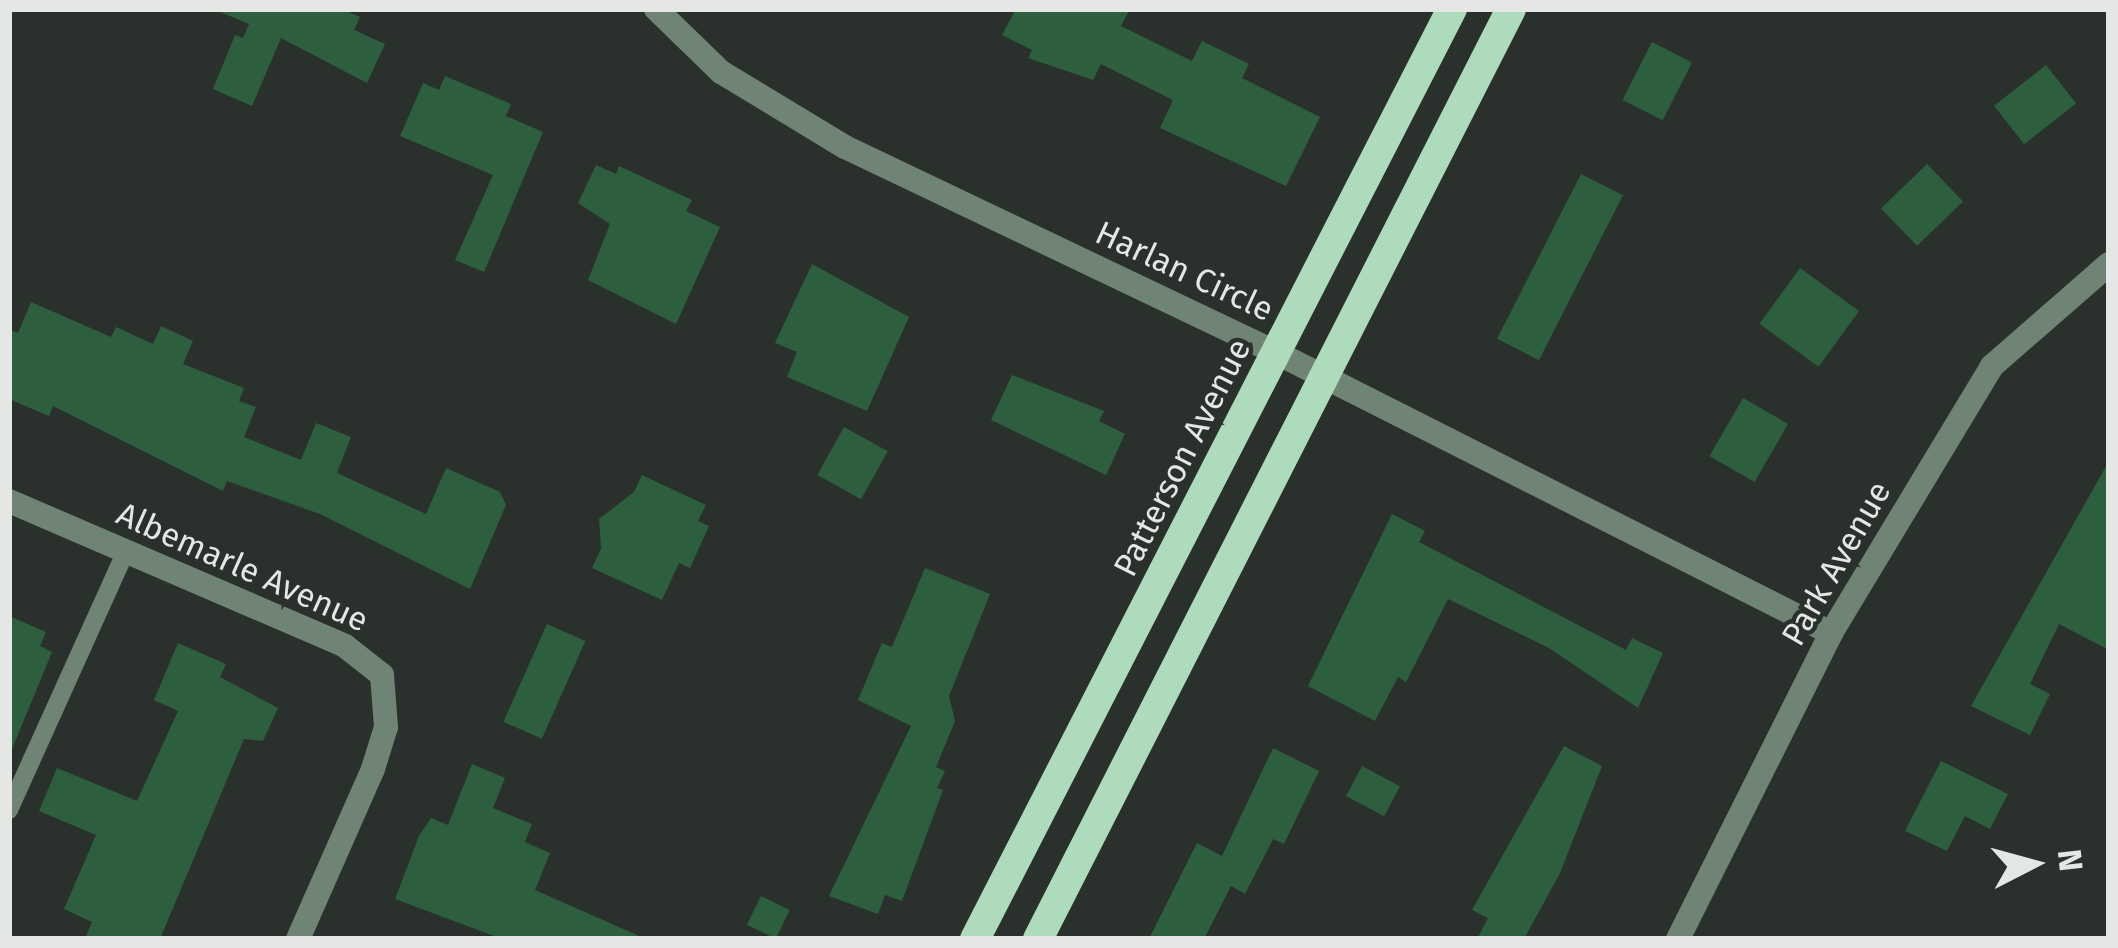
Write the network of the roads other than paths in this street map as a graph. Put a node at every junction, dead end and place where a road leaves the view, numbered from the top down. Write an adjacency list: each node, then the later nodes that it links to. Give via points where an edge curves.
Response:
1 (656, 9): 5 (street, Harlan Circle, via 721,72 845,147)
2 (1452, 9): 5 (main road, Patterson Avenue)
3 (1511, 9): 6 (main road)
4 (2109, 264): 9 (street, Park Avenue, via 1992,367)
5 (1277, 353): 6 (street, Harlan Circle); 12 (main road, Patterson Avenue)
6 (1326, 378): 9 (street, Harlan Circle); 13 (main road)
7 (9, 501): 8 (street, Albemarle Avenue)
8 (125, 551): 10 (lane); 11 (street, Albemarle Avenue, via 346,646 382,675 386,727)
9 (1832, 633): 14 (street, Park Avenue)
10 (9, 810)
11 (298, 939)
12 (975, 939)
13 (1038, 939)
14 (1678, 939)

